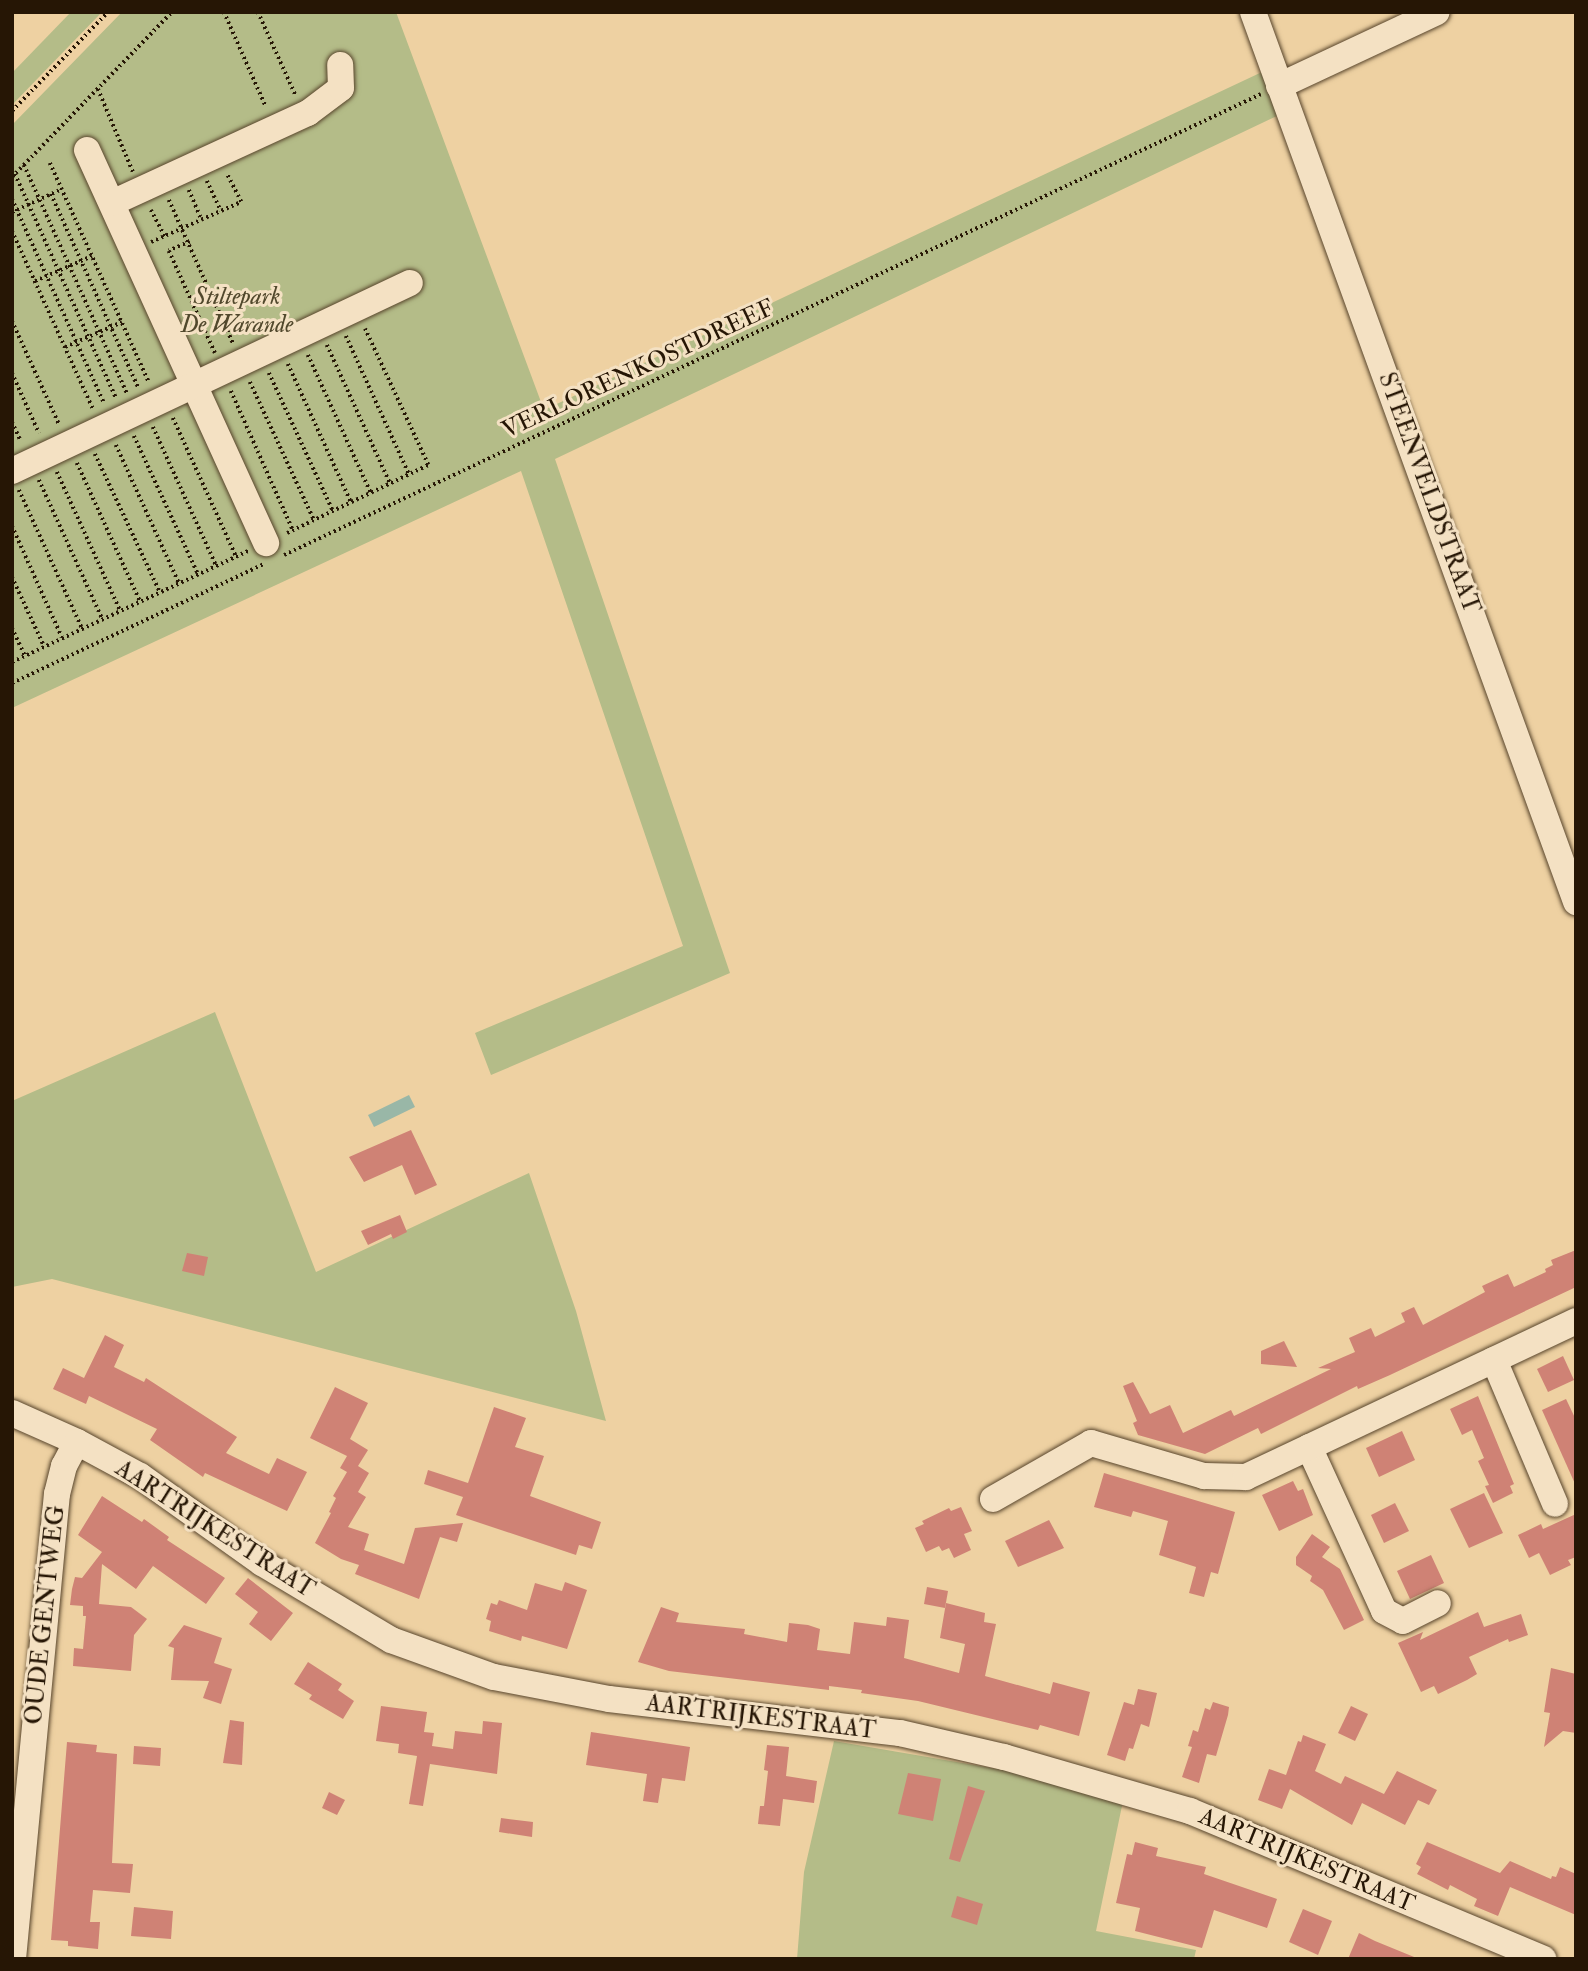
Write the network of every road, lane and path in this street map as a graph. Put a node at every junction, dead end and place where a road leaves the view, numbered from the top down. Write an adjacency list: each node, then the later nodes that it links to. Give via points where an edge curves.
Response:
1 (108, 12): 10 (path)
2 (173, 12): 9 (path)
3 (225, 12): 12 (path)
4 (258, 12): 11 (path)
5 (1253, 12): 8 (street, STEENVELDSTRAAT)
6 (1437, 12): 8 (street)
7 (340, 65): 11 (street, via 341,88)
8 (1279, 86): 73 (path, VERLORENKOSTDREEF); 74 (street, STEENVELDSTRAAT)
9 (98, 89): 15 (path); 16 (path)
10 (12, 111)
11 (305, 115): 12 (street)
12 (275, 128): 16 (street)
13 (87, 150): 22 (street)
14 (50, 163): 18 (path)
15 (24, 165): 17 (path); 21 (path)
16 (179, 172): 22 (street); 25 (path); 25 (path, via 241,202); 26 (path); 27 (path); 29 (path)
17 (14, 175): 23 (path)
18 (62, 189): 19 (path); 32 (path)
19 (51, 194): 21 (path); 33 (path)
20 (12, 199): 24 (path)
21 (40, 199): 23 (path); 34 (path)
22 (112, 203): 31 (street)
23 (28, 204): 24 (path); 35 (path)
24 (15, 211): 36 (path)
25 (221, 211): 26 (path)
26 (202, 220): 27 (path)
27 (184, 228): 29 (path); 30 (path)
28 (12, 230): 37 (path)
29 (164, 236): 31 (path)
30 (190, 242): 45 (path); 45 (path, via 169,251)
31 (134, 251): 47 (street)
32 (92, 256): 33 (path); 39 (path)
33 (81, 261): 34 (path); 40 (path)
34 (70, 266): 35 (path); 41 (path)
35 (58, 271): 36 (path); 42 (path)
36 (47, 276): 37 (path); 43 (path)
37 (35, 281): 44 (path)
38 (410, 283): 45 (street)
39 (122, 322): 40 (path); 48 (path, via 152,387)
40 (111, 327): 41 (path); 48 (path)
41 (99, 332): 42 (path); 48 (path)
42 (89, 337): 43 (path); 48 (path)
43 (77, 342): 44 (path); 48 (path)
44 (65, 347): 48 (path)
45 (273, 348): 47 (street); 51 (path); 52 (path); 53 (path); 54 (path); 55 (path); 56 (path); 58 (path)
46 (12, 373): 50 (path)
47 (196, 384): 48 (street); 59 (street)
48 (125, 410): 50 (street); 60 (path); 61 (path); 62 (path); 64 (path); 65 (path)
49 (12, 422): 50 (path)
50 (27, 468): 66 (path); 67 (path); 69 (path)
51 (409, 474)
52 (390, 484)
53 (371, 493)
54 (351, 502)
55 (332, 511)
56 (314, 520)
57 (12, 526): 70 (path)
58 (293, 530)
59 (266, 543)
60 (236, 556)
61 (216, 565)
62 (198, 574)
63 (12, 577): 71 (path)
64 (179, 583)
65 (160, 592)
66 (120, 610)
67 (102, 618)
68 (12, 628): 72 (path)
69 (82, 628)
70 (62, 637)
71 (44, 646)
72 (25, 656)
73 (12, 683)
74 (1576, 902)
75 (1576, 1321): 76 (street)
76 (1494, 1360): 79 (street); 81 (street)
77 (12, 1413): 78 (street, AARTRIJKESTRAAT)
78 (77, 1442): 83 (street, OUDE GENTWEG, via 64,1466 57,1494); 84 (street, AARTRIJKESTRAAT, via 140,1476 262,1563 391,1640 494,1678 609,1699 900,1734 1004,1757 1190,1811)
79 (1309, 1447): 80 (street, via 1246,1477 1204,1476 1091,1443); 82 (street, via 1384,1611 1403,1621)
80 (993, 1500)
81 (1555, 1504)
82 (1438, 1603)
83 (13, 1959)
84 (1543, 1959)

